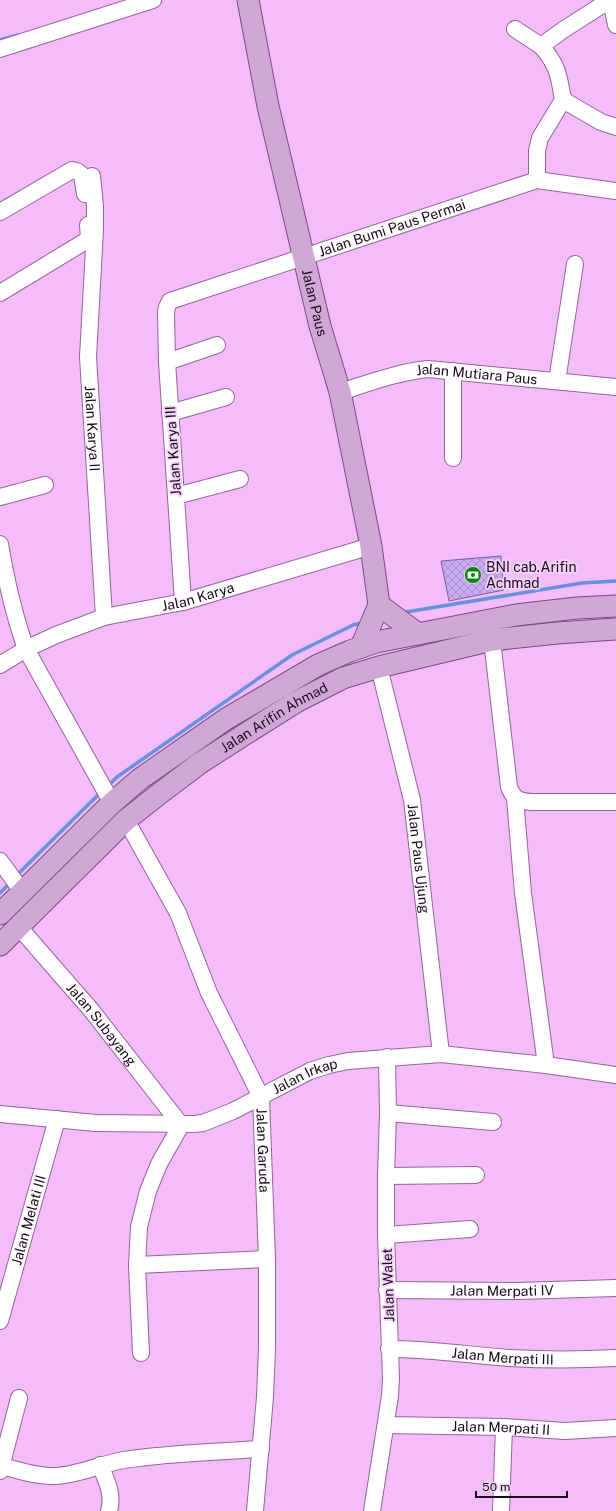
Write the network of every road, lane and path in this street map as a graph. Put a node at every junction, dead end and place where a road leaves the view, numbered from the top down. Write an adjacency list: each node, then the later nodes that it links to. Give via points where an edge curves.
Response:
1 (153, 0): 7 (street)
2 (248, 0): 14 (main road, Jalan Paus, via 268,106)
3 (610, 0): 4 (street); 6 (street)
4 (616, 25)
5 (514, 29): 6 (street)
6 (541, 46): 8 (street, via 557,69)
7 (0, 49)
8 (563, 100): 9 (street, via 601,122); 11 (street, via 540,138 537,151)
9 (616, 127)
10 (92, 176): 36 (street, Jalan Karya II, via 95,206 88,357)
11 (537, 180): 12 (street, Jalan Bumi Paus Permai); 14 (street, Jalan Bumi Paus Permai)
12 (616, 191)
13 (0, 212): 16 (street, via 68,171 75,170 82,175 89,239)
14 (303, 258): 17 (street, Jalan Bumi Paus Permai); 23 (main road, Jalan Paus)
15 (575, 264): 21 (street)
16 (0, 293)
17 (170, 301): 19 (street, Jalan Karya III, via 166,312)
18 (217, 345): 19 (street)
19 (166, 362): 25 (street, Jalan Karya III)
20 (453, 371): 21 (street, Jalan Mutiara Paus); 23 (street, Jalan Mutiara Paus, via 416,370); 26 (street)
21 (557, 381): 22 (street, Jalan Mutiara Paus)
22 (616, 387)
23 (340, 392): 32 (main road, Jalan Paus)
24 (226, 398): 25 (street)
25 (170, 412): 29 (street, Jalan Karya III)
26 (453, 458)
27 (240, 479): 29 (street)
28 (45, 485): 30 (street)
29 (176, 496): 33 (street, Jalan Karya III)
30 (0, 497)
31 (0, 544): 41 (street, via 18,629)
32 (371, 546): 33 (street, Jalan Karya); 34 (main road, Jalan Paus)
33 (183, 602): 36 (street, Jalan Karya)
34 (379, 605): 38 (main road); 40 (main road)
35 (616, 606): 38 (main road, Jalan Arifin Ahmad, via 516,615)
36 (104, 617): 41 (street, Jalan Karya, via 75,627)
37 (616, 629): 39 (main road, Jalan Arifin Ahmad)
38 (418, 634): 40 (main road, Jalan Arifin Ahmad)
39 (492, 640): 43 (main road, Jalan Arifin Ahmad); 44 (street, via 509,787)
40 (361, 647): 46 (main road, Jalan Arifin Ahmad, via 318,665 226,719 162,763)
41 (26, 650): 42 (street, Jalan Karya); 46 (street)
42 (0, 665)
43 (379, 667): 47 (main road, Jalan Arifin Ahmad, via 342,678 296,702 200,763); 53 (street, Jalan Paus Ujung, via 412,800)
44 (515, 798): 45 (street, via 521,802); 55 (street, via 523,893)
45 (616, 802)
46 (112, 803): 49 (main road, Jalan Arifin Ahmad)
47 (126, 820): 51 (main road, Jalan Arifin Ahmad); 57 (street, Jalan Garuda, via 178,913 209,993)
48 (0, 861): 49 (street)
49 (22, 891): 50 (main road, Jalan Arifin Ahmad)
50 (0, 914)
51 (18, 926): 52 (main road, Jalan Arifin Ahmad); 62 (street, Jalan Subayang, via 92,1011)
52 (0, 945)
53 (441, 1054): 54 (street, Jalan Irkap); 55 (street, Jalan Irkap)
54 (387, 1057): 57 (street, Jalan Irkap, via 348,1061 310,1071); 58 (street, Jalan Walet)
55 (546, 1065): 56 (street, Jalan Irkap)
56 (616, 1075)
57 (261, 1097): 62 (street, Jalan Irkap, via 203,1123); 67 (street, Jalan Garuda)
58 (388, 1113): 61 (street); 64 (street, Jalan Walet)
59 (0, 1114): 60 (street, Jalan Irkap)
60 (57, 1119): 62 (street, Jalan Irkap, via 96,1123); 71 (street, Jalan Melati III)
61 (493, 1122)
62 (181, 1125): 68 (street, via 159,1164 148,1191 139,1227)
63 (476, 1175): 64 (street)
64 (386, 1176): 66 (street, Jalan Walet)
65 (470, 1229): 66 (street)
66 (386, 1235): 70 (street, Jalan Walet)
67 (267, 1259): 68 (street); 79 (street, Jalan Garuda, via 265,1398)
68 (137, 1265): 73 (street)
69 (616, 1288): 70 (street, Jalan Merpati IV, via 534,1291)
70 (388, 1290): 72 (street, Jalan Walet)
71 (0, 1321)
72 (389, 1349): 74 (street, Jalan Merpati III, via 557,1360); 76 (street, Jalan Walet, via 391,1378)
73 (141, 1353)
74 (616, 1358)
75 (20, 1398): 81 (street)
76 (386, 1425): 77 (street, Jalan Merpati II); 84 (street, Jalan Walet)
77 (504, 1427): 78 (street, Jalan Merpati II, via 565,1431); 85 (street)
78 (616, 1428)
79 (261, 1449): 80 (street, via 160,1456); 83 (street, Jalan Garuda)
80 (100, 1465): 81 (street, via 56,1476); 82 (street, via 111,1493)
81 (1, 1468)
82 (109, 1511)
83 (255, 1511)
84 (372, 1511)
85 (501, 1511)

